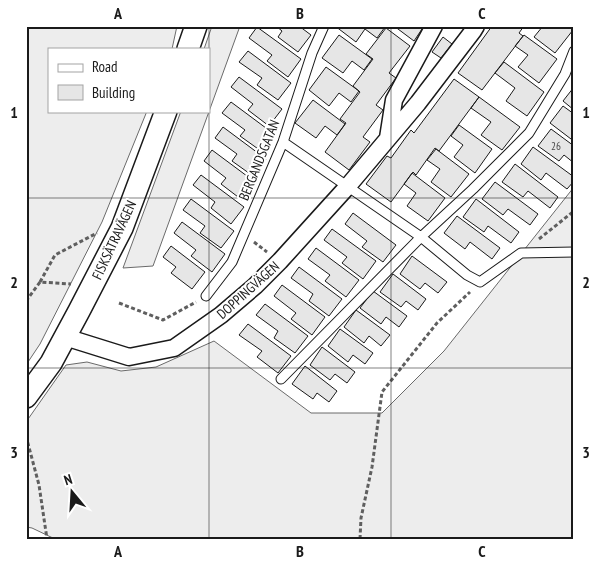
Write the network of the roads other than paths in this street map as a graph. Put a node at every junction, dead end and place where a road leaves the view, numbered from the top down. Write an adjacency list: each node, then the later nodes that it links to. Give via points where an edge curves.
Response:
1 (196, 26): 5 (street)
2 (324, 26): 9 (lane, BERGANDSGATAN)
3 (434, 26): 8 (street, via 394,100)
4 (476, 26): 8 (street, DOPPINGVÄGEN)
5 (188, 48)
6 (574, 51): 11 (lane, via 565,74 529,133)
7 (166, 112): 14 (street, FISKSÄTRAVÄGEN, via 122,228)
8 (388, 138): 10 (street, DOPPINGVÄGEN)
9 (283, 142): 10 (lane); 13 (lane, BERGANDSGATAN, via 232,262)
10 (348, 186): 11 (lane); 14 (street, DOPPINGVÄGEN, via 255,286 174,348 129,357)
11 (421, 237): 12 (lane, via 466,275 480,282 521,253); 15 (lane)
12 (574, 252)
13 (206, 296)
14 (65, 337): 16 (street, FISKSÄTRAVÄGEN)
15 (281, 379)
16 (26, 397)

